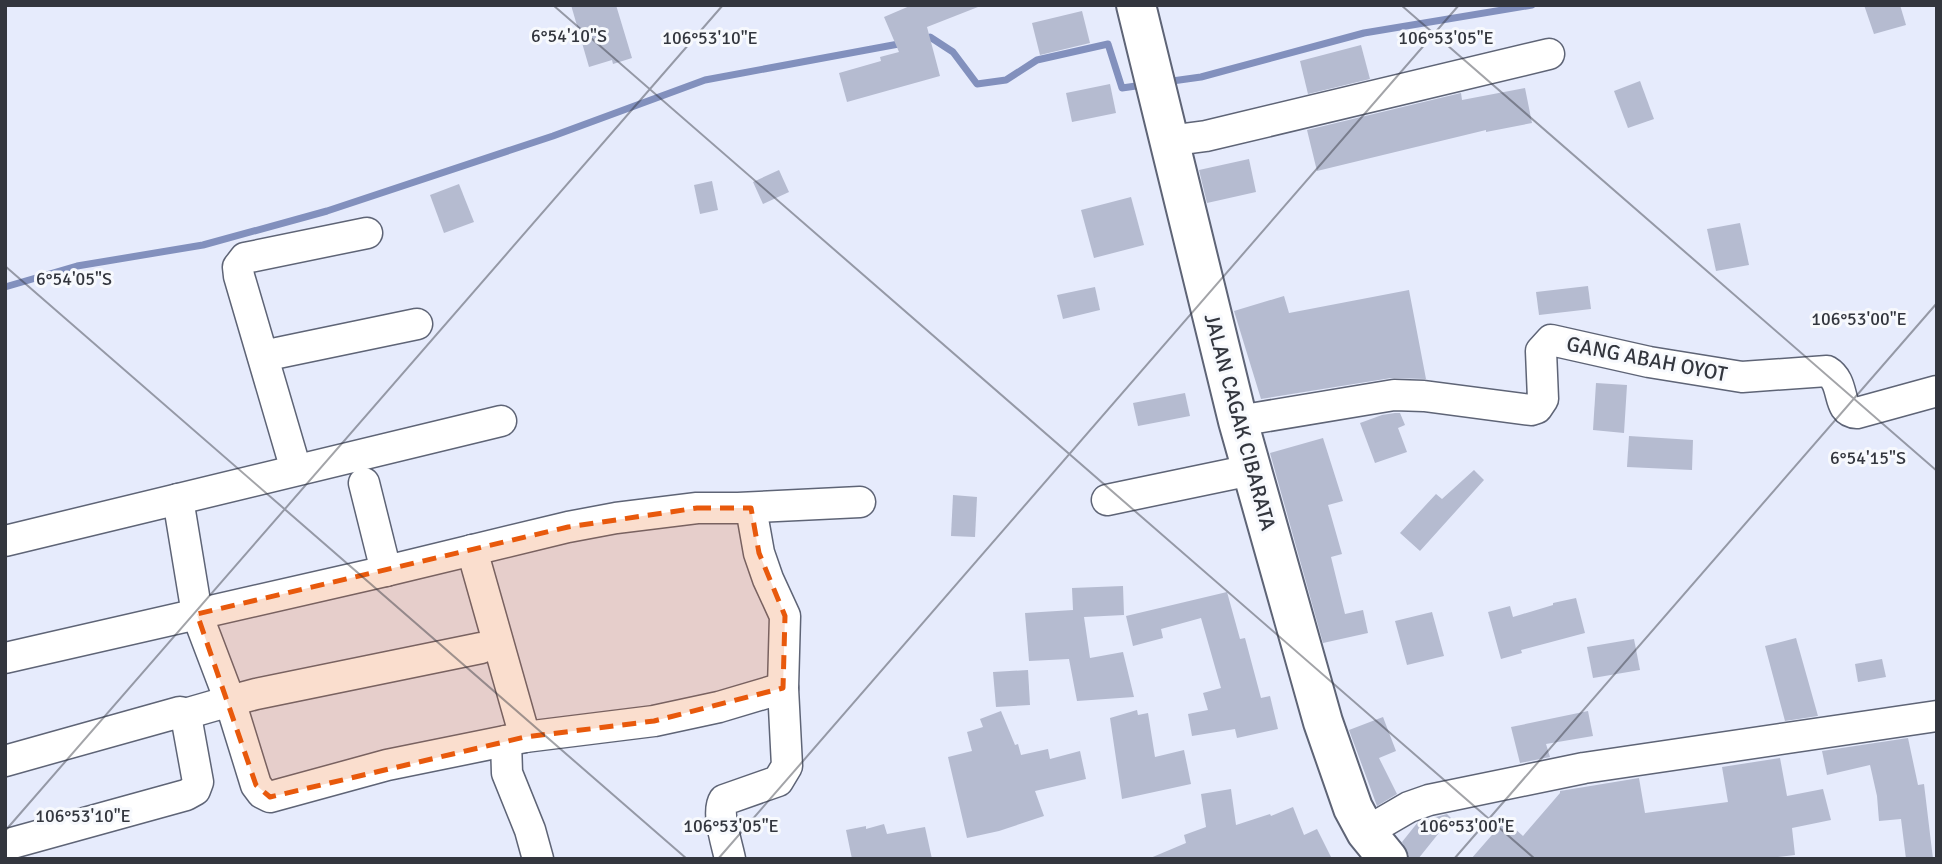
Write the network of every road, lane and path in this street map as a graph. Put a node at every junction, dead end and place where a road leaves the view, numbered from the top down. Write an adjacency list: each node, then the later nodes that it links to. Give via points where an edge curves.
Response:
1 (1136, 5): 3 (highway, JALAN CAGAK CIBARATA)
2 (1549, 54): 3 (street)
3 (1168, 141): 9 (highway, JALAN CAGAK CIBARATA)
4 (367, 233): 6 (street, via 246,258 241,263 239,276)
5 (417, 324): 6 (street)
6 (263, 356): 10 (street)
7 (1937, 391): 9 (street, GANG ABAH OYOT, via 1850,413 1844,408 1837,380 1828,371 1742,377 1551,340 1541,351 1543,399 1531,410 1394,394)
8 (501, 421): 10 (street)
9 (1238, 421): 11 (highway, JALAN CAGAK CIBARATA)
10 (296, 470): 13 (street)
11 (1251, 470): 14 (street); 30 (highway, JALAN CAGAK CIBARATA, via 1323,722 1353,808)
12 (364, 483): 19 (street)
13 (178, 499): 17 (street); 20 (street)
14 (1107, 500)
15 (860, 502): 16 (street)
16 (751, 508): 18 (street, via 697,508 616,517); 23 (street, via 759,554 785,616)
17 (5, 541)
18 (472, 550): 19 (street); 27 (street)
19 (386, 570): 20 (street)
20 (197, 614): 22 (street); 24 (street)
21 (481, 648): 24 (street)
22 (5, 658)
23 (783, 688): 27 (street, via 654,721); 32 (street, via 787,766 778,781 722,803)
24 (230, 701): 25 (street); 27 (street, via 256,785 270,797 387,765)
25 (185, 714): 28 (street); 29 (street, via 198,782 191,793)
26 (1937, 716): 30 (street, via 1571,771 1429,800 1409,807)
27 (515, 739): 31 (street, via 507,773)
28 (5, 761)
29 (5, 845)
30 (1377, 846)
31 (538, 859)
32 (730, 859)

